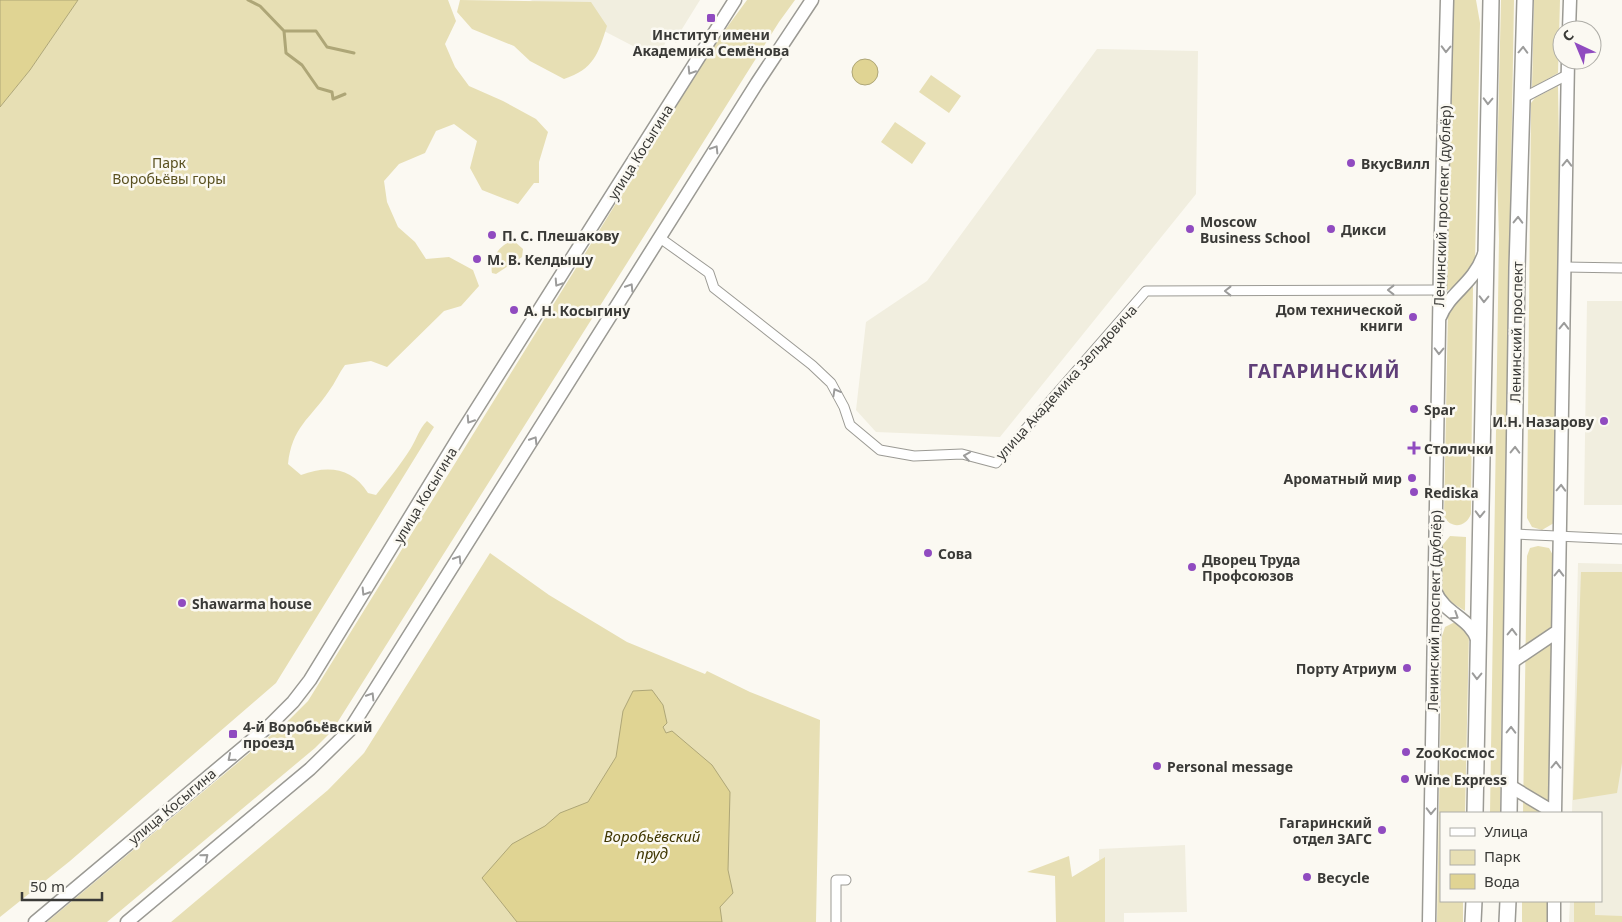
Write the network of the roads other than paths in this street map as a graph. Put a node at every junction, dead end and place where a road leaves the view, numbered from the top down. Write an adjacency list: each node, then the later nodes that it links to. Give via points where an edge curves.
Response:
1 (735, 0): 33 (main road, улица Косыгина, one-way to 33, via 462,432 310,680 270,725)
2 (812, 0): 11 (main road, one-way to 2)
3 (1447, 0): 15 (main road, Ленинский проспект (дублёр), one-way to 15)
4 (1490, 0): 12 (main road, one-way to 12)
5 (1525, 0): 10 (main road, Ленинский проспект, one-way to 5)
6 (1570, 0): 7 (main road)
7 (1569, 20)
8 (1567, 70): 9 (main road)
9 (1567, 75): 10 (street); 13 (main road, one-way to 9)
10 (1521, 99): 17 (main road, Ленинский проспект, one-way to 10)
11 (660, 238): 15 (street, улица Академика Зельдовича, one-way to 11, via 1146,291 996,463 962,454 914,456 880,450 854,430 831,383 714,288 709,273); 34 (main road, one-way to 11, via 310,769 348,731)
12 (1485, 252): 16 (main road, via 1478,270 1446,306); 22 (main road, one-way to 22)
13 (1565, 267): 14 (street); 18 (main road, one-way to 13)
14 (1622, 268)
15 (1440, 290): 16 (main road, Ленинский проспект (дублёр))
16 (1439, 321): 20 (main road, Ленинский проспект (дублёр), one-way to 20)
17 (1514, 534): 18 (street); 23 (main road, Ленинский проспект, one-way to 17)
18 (1559, 537): 19 (street); 21 (main road, one-way to 18)
19 (1622, 539)
20 (1434, 588): 22 (main road, one-way to 22, via 1443,605 1472,628); 36 (main road, Ленинский проспект (дублёр), one-way to 36)
21 (1558, 631): 23 (main road); 28 (main road, one-way to 21)
22 (1478, 641): 25 (main road, one-way to 25)
23 (1512, 662): 24 (main road, Ленинский проспект, one-way to 23)
24 (1510, 786): 26 (main road, Ленинский проспект); 27 (main road)
25 (1475, 812)
26 (1509, 812)
27 (1553, 812)
28 (1555, 812)
29 (846, 880): 35 (street, via 836,880)
30 (1474, 902): 37 (main road)
31 (1508, 902): 38 (main road)
32 (1554, 902): 39 (main road)
33 (35, 922)
34 (127, 922)
35 (836, 922)
36 (1428, 922)
37 (1473, 922)
38 (1507, 922)
39 (1554, 922)

